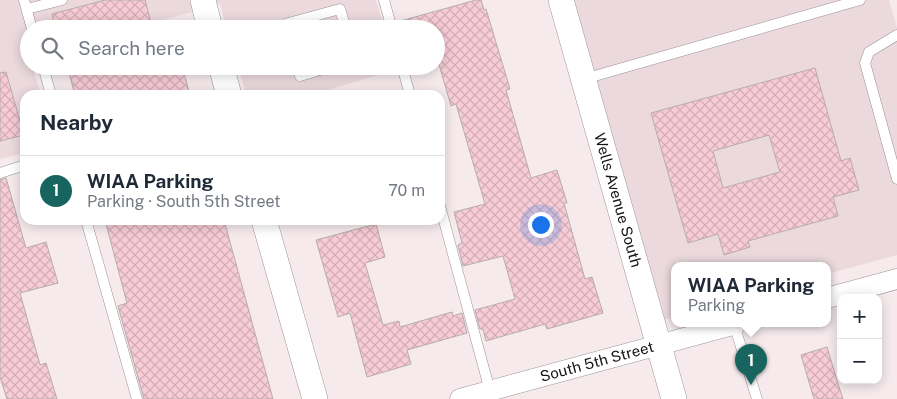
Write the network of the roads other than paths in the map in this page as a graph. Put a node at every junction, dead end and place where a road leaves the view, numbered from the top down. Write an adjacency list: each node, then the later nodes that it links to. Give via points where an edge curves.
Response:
1 (62, 0): 6 (lane)
2 (202, 0): 8 (street)
3 (384, 0): 11 (lane)
4 (561, 0): 16 (street, Wells Avenue South)
5 (860, 0): 16 (lane)
6 (26, 5): 7 (lane)
7 (30, 20)
8 (208, 20)
9 (300, 20): 10 (lane, via 340,9)
10 (343, 20)
11 (390, 20)
12 (897, 35): 22 (lane, via 869,52 865,63)
13 (45, 75): 17 (lane)
14 (223, 75): 18 (street)
15 (404, 75): 19 (lane)
16 (583, 80): 30 (street, Wells Avenue South)
17 (50, 90)
18 (228, 90)
19 (409, 90)
20 (20, 166): 21 (lane)
21 (0, 172)
22 (897, 179)
23 (445, 224): 31 (lane)
24 (87, 225): 32 (lane)
25 (265, 225): 33 (street)
26 (897, 279): 27 (street)
27 (831, 297)
28 (724, 327): 30 (street, South 5th Street)
29 (736, 327): 36 (lane)
30 (658, 345): 31 (street, South 5th Street); 35 (street, Wells Avenue South)
31 (490, 390): 34 (street, South 5th Street)
32 (137, 399)
33 (315, 399)
34 (460, 399)
35 (674, 399)
36 (758, 399)

